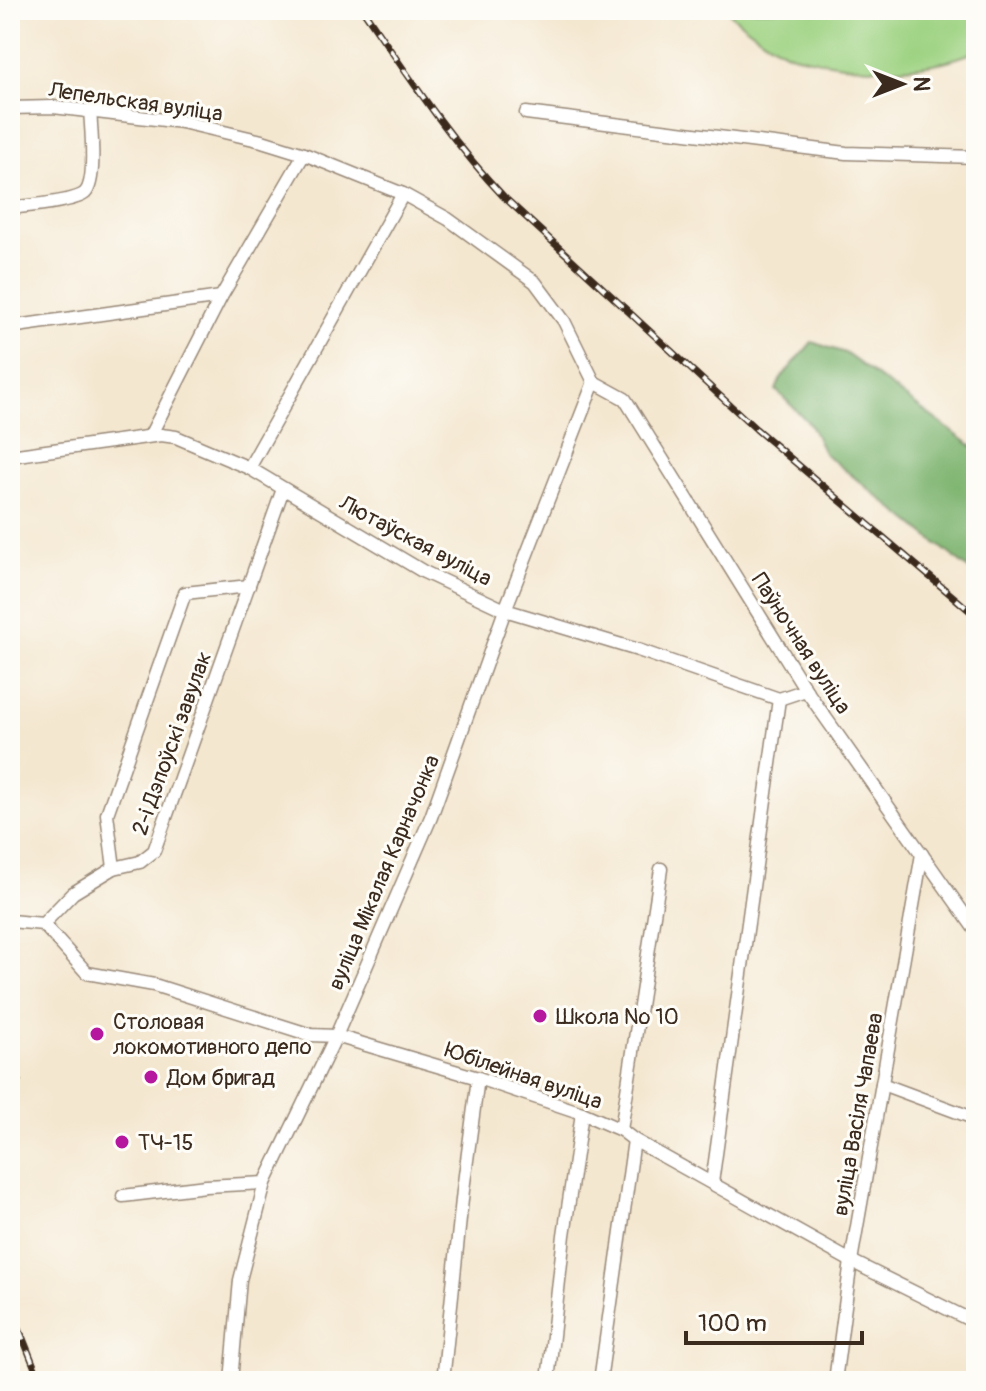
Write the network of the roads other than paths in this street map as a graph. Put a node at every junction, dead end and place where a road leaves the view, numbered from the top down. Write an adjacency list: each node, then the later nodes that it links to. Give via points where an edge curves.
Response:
1 (10, 108): 2 (street, Лепельская вуліца)
2 (90, 110): 4 (street, Лепельская вуліца, via 182,122); 7 (street, via 92,171 85,192)
3 (526, 113): 5 (street, via 846,153)
4 (304, 154): 6 (street, Лепельская вуліца); 8 (street)
5 (976, 157)
6 (403, 194): 10 (street, Лепельская вуліца, via 448,219 535,282 564,321); 13 (street)
7 (10, 208)
8 (221, 297): 9 (street); 11 (street)
9 (10, 327)
10 (594, 382): 16 (street, вуліца Мікалая Карначонка); 17 (street, Паўночная вуліца, via 625,399)
11 (150, 436): 12 (street, Лютаўская вуліца); 13 (street, Лютаўская вуліца, via 176,437)
12 (10, 456)
13 (249, 468): 14 (street, Лютаўская вуліца)
14 (283, 489): 15 (street, 2-і Дэпоўскі завулак); 16 (street, Лютаўская вуліца, via 424,572)
15 (249, 586): 20 (street, 2-і Дэпоўскі завулак, via 154,851 140,862); 20 (street, via 185,593 107,814)
16 (505, 610): 18 (street, Лютаўская вуліца); 25 (street, вуліца Мікалая Карначонка, via 431,817)
17 (806, 690): 18 (street); 19 (street, Паўночная вуліца)
18 (779, 699): 33 (street)
19 (922, 854): 24 (street, Паўночная вуліца); 27 (street, вуліца Васіля Чапаева)
20 (114, 868): 23 (street, 2-і Дэпоўскі завулак, via 73,893)
21 (661, 869): 30 (street)
22 (10, 921): 23 (street)
23 (43, 924): 25 (street, Юбілейная вуліца, via 87,973 154,985 311,1035)
24 (976, 931)
25 (336, 1036): 26 (street, Юбілейная вуліца); 32 (street, вуліца Мікалая Карначонка)
26 (478, 1078): 28 (street, Юбілейная вуліца); 38 (street)
27 (882, 1084): 29 (street); 35 (street, вуліца Васіля Чапаева)
28 (582, 1113): 30 (street, Юбілейная вуліца); 39 (street)
29 (976, 1119)
30 (621, 1130): 31 (street, Юбілейная вуліца)
31 (634, 1140): 33 (street, Юбілейная вуліца); 40 (street)
32 (265, 1183): 34 (street); 37 (street, вуліца Мікалая Карначонка, via 240,1280)
33 (712, 1183): 35 (street, Юбілейная вуліца)
34 (123, 1196)
35 (851, 1261): 36 (street, Юбілейная вуліца); 41 (street, вуліца Васіля Чапаева)
36 (976, 1323)
37 (231, 1381)
38 (443, 1381)
39 (548, 1381)
40 (600, 1381)
41 (835, 1381)

